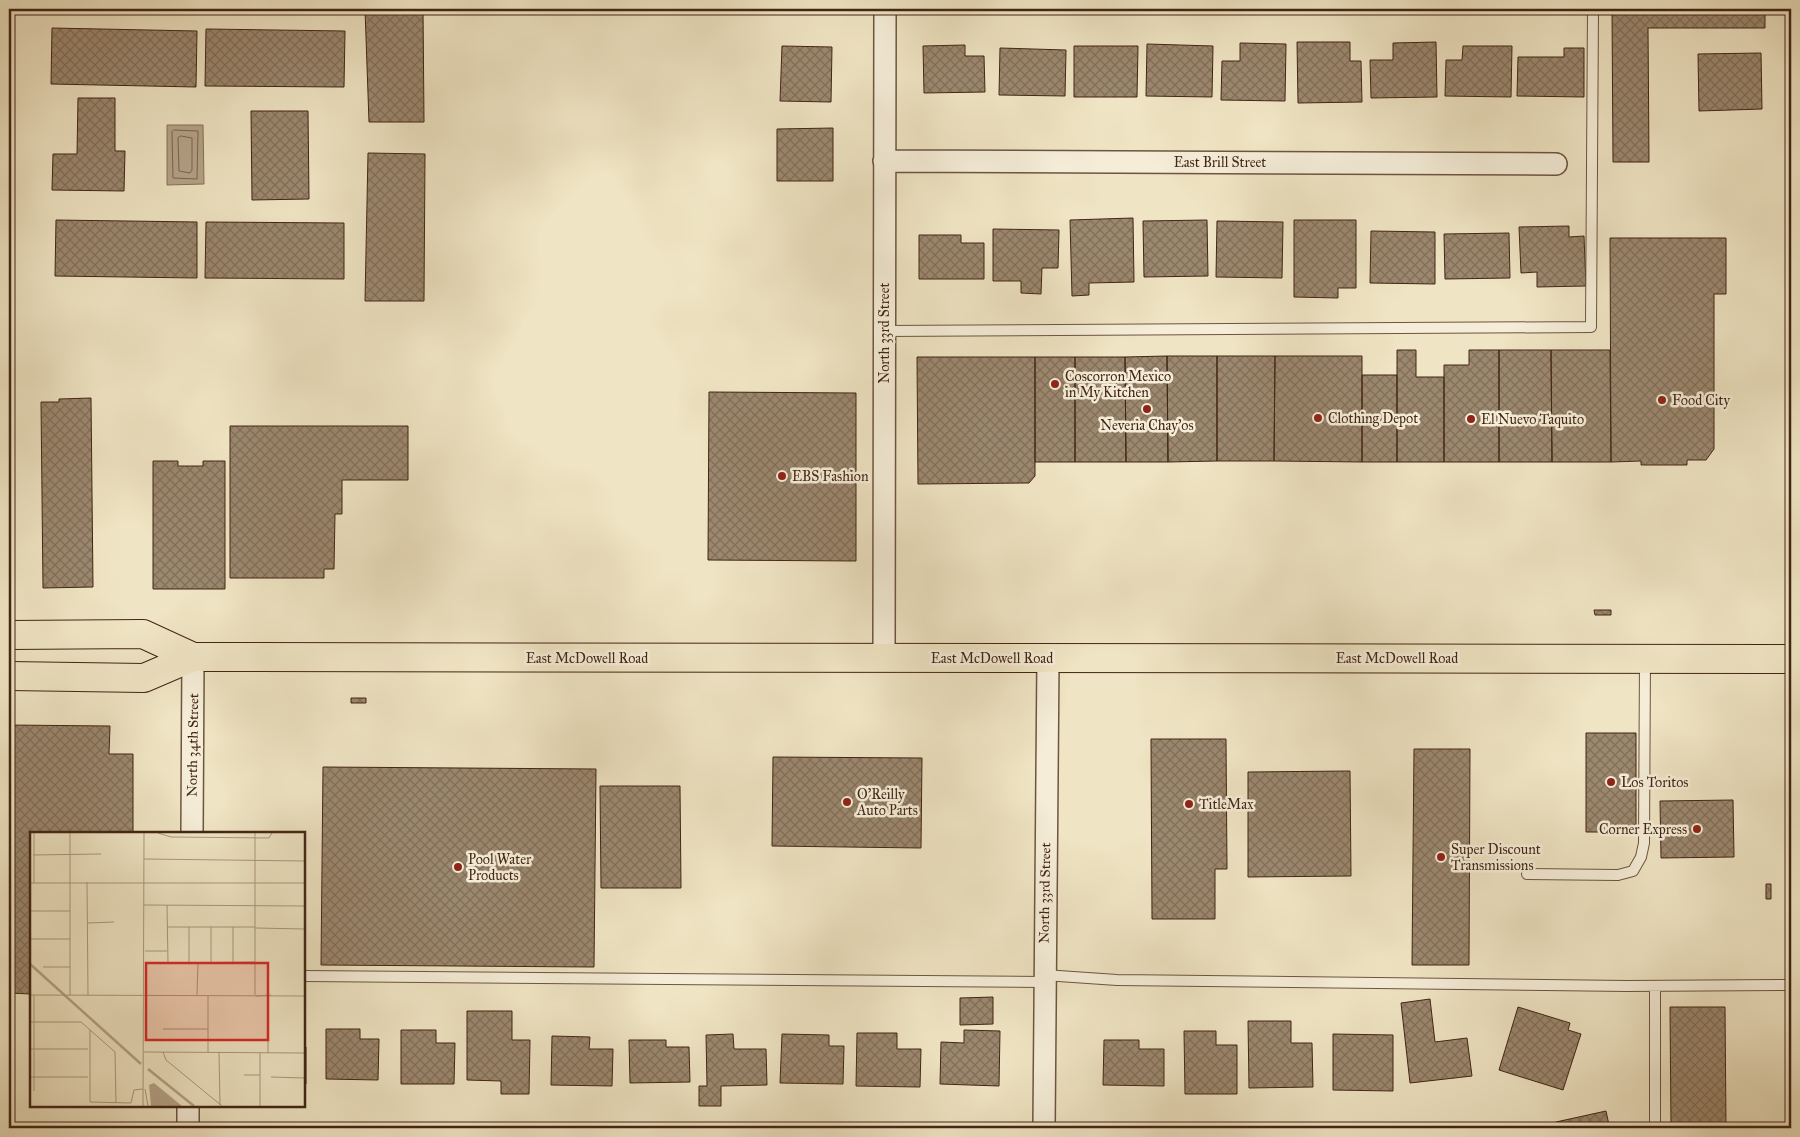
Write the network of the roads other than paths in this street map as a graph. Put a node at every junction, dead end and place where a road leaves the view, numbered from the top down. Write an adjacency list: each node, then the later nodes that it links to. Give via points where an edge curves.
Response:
1 (885, 9): 3 (street, North 33rd Street)
2 (1593, 9): 5 (lane, via 1591,327)
3 (884, 161): 4 (street, East Brill Street); 5 (street, North 33rd Street)
4 (1556, 164)
5 (883, 331): 8 (street, North 33rd Street)
6 (9, 635): 7 (main road, East McDowell Road, via 143,634)
7 (193, 657): 8 (main road, East McDowell Road); 12 (main road, East McDowell Road, via 144,678); 13 (street, North 34th Street)
8 (884, 658): 9 (main road, East McDowell Road)
9 (1048, 658): 10 (main road, East McDowell Road); 16 (street, North 33rd Street)
10 (1645, 658): 11 (main road, East McDowell Road); 14 (lane, via 1644,843 1641,857 1633,871 1618,875)
11 (1791, 659)
12 (9, 676)
13 (192, 832)
14 (1527, 874)
15 (305, 976): 16 (lane)
16 (1044, 978): 18 (lane); 21 (street, North 33rd Street)
17 (1791, 985): 18 (lane)
18 (1655, 986): 22 (lane)
19 (188, 1107): 20 (street)
20 (188, 1128)
21 (1044, 1128)
22 (1655, 1128)

